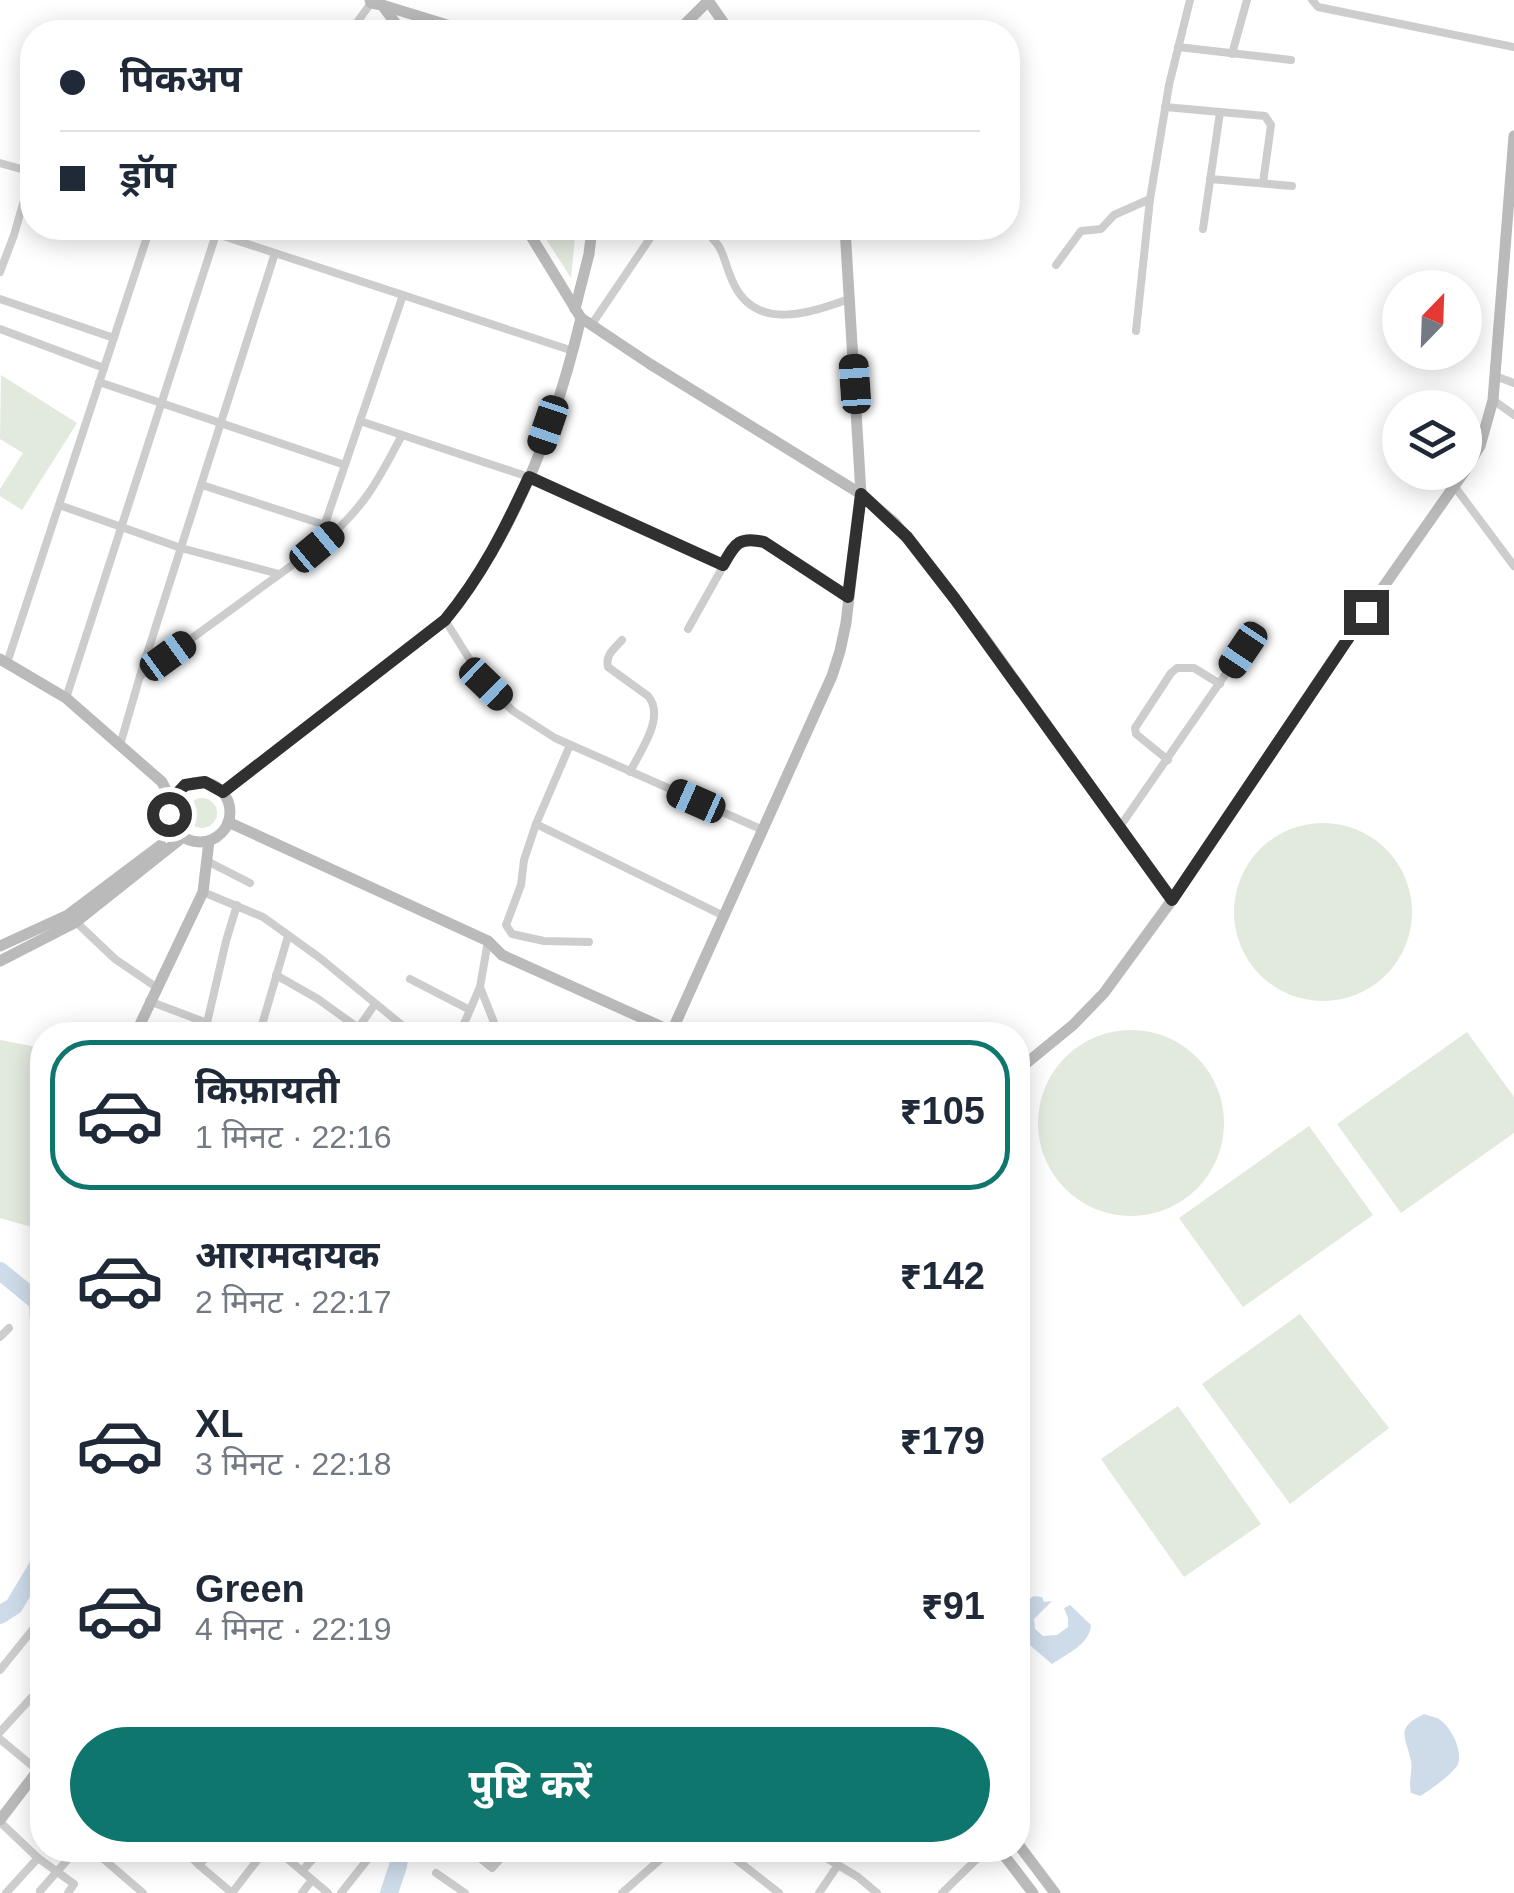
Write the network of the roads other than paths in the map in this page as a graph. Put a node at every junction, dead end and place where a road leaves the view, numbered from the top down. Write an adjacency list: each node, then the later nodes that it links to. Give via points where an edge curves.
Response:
1 (1190, 0): 8 (street)
2 (1247, 0): 10 (street)
3 (1312, 0): 9 (street)
4 (709, 1): 7 (street)
5 (374, 3): 6 (street)
6 (430, 20)
7 (689, 20)
8 (1178, 47): 10 (street); 12 (street)
9 (1514, 47)
10 (1232, 54): 11 (street)
11 (1291, 60)
12 (1165, 107): 13 (street); 18 (street)
13 (1220, 112): 15 (street); 16 (street, via 1269,120)
14 (1514, 136): 41 (street)
15 (1210, 179): 16 (street); 20 (street)
16 (1263, 183): 17 (street)
17 (1292, 186)
18 (1150, 199): 30 (street, via 1114,214 1102,229 1082,232); 37 (street)
19 (20, 214): 31 (street)
20 (1203, 229)
21 (146, 240): 38 (street)
22 (213, 240): 45 (street)
23 (242, 240): 29 (street)
24 (534, 240): 35 (street)
25 (591, 240): 35 (street)
26 (646, 240): 35 (street)
27 (715, 240): 34 (street, via 752,305 792,316)
28 (846, 240): 34 (street)
29 (276, 253): 32 (street); 48 (street)
30 (1056, 265)
31 (0, 272)
32 (403, 296): 39 (street); 47 (street)
33 (0, 298): 38 (street)
34 (850, 300): 56 (street)
35 (583, 317): 39 (street); 56 (street)
36 (0, 329): 40 (street)
37 (1136, 332)
38 (114, 338): 40 (street)
39 (573, 351): 52 (street)
40 (104, 368): 42 (street)
41 (1496, 376): 43 (street); 44 (street)
42 (99, 382): 45 (street); 57 (street)
43 (1514, 384)
44 (1492, 400): 46 (street); 50 (street)
45 (160, 403): 48 (street); 59 (street)
46 (1514, 415)
47 (360, 421): 49 (street); 51 (street)
48 (221, 423): 51 (street); 53 (street)
49 (402, 435): 52 (street); 60 (street, via 376,486)
50 (1482, 438)
51 (345, 465): 58 (street)
52 (529, 477): 62 (street); 66 (street, via 486,564)
53 (202, 485): 58 (street); 61 (street)
54 (1453, 490): 89 (street)
55 (1457, 490): 63 (street)
56 (861, 494): 65 (street); 82 (street, via 907,537)
57 (59, 505): 59 (street); 70 (street)
58 (325, 526): 60 (street)
59 (122, 528): 61 (street); 73 (street)
60 (317, 547): 64 (street)
61 (181, 548): 64 (street); 71 (street)
62 (723, 565): 65 (street, via 740,541 764,542); 67 (street)
63 (1514, 566)
64 (280, 575): 71 (street)
65 (848, 597): 83 (street, via 832,676)
66 (445, 620): 74 (street, via 486,684 513,712); 78 (street)
67 (688, 628)
68 (622, 640): 77 (street, via 609,654 608,667 648,696 654,709)
69 (1243, 650): 72 (street)
70 (4, 661): 73 (street)
71 (140, 676): 75 (street)
72 (1220, 684): 76 (street); 76 (street, via 1194,668 1171,673 1135,728)
73 (66, 698): 75 (street)
74 (570, 745): 77 (street); 81 (street)
75 (120, 746): 79 (street, via 162,782)
76 (1168, 760): 82 (street)
77 (630, 772): 83 (street)
78 (223, 792): 79 (street, via 191,782); 80 (street)
79 (171, 800): 84 (street, via 170,821)
80 (228, 822): 85 (street); 94 (street)
81 (536, 824): 91 (street); 95 (street, via 508,930 544,941)
82 (1120, 828): 89 (street)
83 (763, 830): 91 (street)
84 (180, 835): 85 (street); 92 (street); 96 (street, via 68,915)
85 (209, 841): 86 (street)
86 (207, 860): 87 (street); 88 (street)
87 (250, 883)
88 (203, 892): 90 (street); 100 (street)
89 (1172, 900): 116 (street, via 1104,994)
90 (238, 905): 93 (street); 107 (street)
91 (724, 916): 115 (street)
92 (76, 922): 97 (street); 100 (street)
93 (288, 936): 98 (street); 103 (street)
94 (488, 942): 101 (street); 114 (street, via 502,955)
95 (589, 942)
96 (0, 946)
97 (0, 961)
98 (276, 974): 108 (street); 109 (street)
99 (410, 979): 104 (street)
100 (156, 987): 102 (street)
101 (480, 987): 104 (street); 113 (street)
102 (149, 1001): 105 (street); 106 (street)
103 (375, 1004): 110 (street); 111 (street)
104 (470, 1010): 112 (street)
105 (140, 1022)
106 (205, 1022)
107 (208, 1022)
108 (263, 1022)
109 (351, 1022)
110 (362, 1022)
111 (398, 1022)
112 (465, 1022)
113 (494, 1022)
114 (646, 1022)
115 (673, 1022)
116 (1030, 1060)
117 (9, 1328): 118 (street)
118 (0, 1337)
119 (30, 1633): 120 (street)
120 (0, 1670)
121 (30, 1700): 122 (street)
122 (0, 1736): 123 (street)
123 (30, 1761)
124 (30, 1784): 125 (street)
125 (0, 1821): 126 (street)
126 (30, 1850)
127 (1030, 1860): 163 (street)
128 (34, 1862): 151 (street)
129 (43, 1862): 146 (street)
130 (66, 1862): 146 (street)
131 (107, 1862): 153 (street)
132 (196, 1862): 143 (street)
133 (202, 1862): 143 (street)
134 (256, 1862): 143 (street, via 232,1893)
135 (291, 1862): 145 (street)
136 (310, 1862): 145 (street)
137 (366, 1862): 156 (street)
138 (657, 1862): 158 (street)
139 (739, 1862): 159 (street)
140 (833, 1862): 144 (street)
141 (975, 1862): 150 (street)
142 (1009, 1862): 162 (street)
143 (199, 1865)
144 (838, 1865): 160 (street); 161 (street)
145 (302, 1871): 148 (street)
146 (57, 1872): 149 (street); 152 (street, via 74,1884)
147 (436, 1873): 157 (street)
148 (312, 1880): 154 (street); 155 (street)
149 (40, 1891)
150 (947, 1891)
151 (6, 1893)
152 (68, 1893)
153 (143, 1893)
154 (302, 1893)
155 (328, 1893)
156 (341, 1893)
157 (465, 1893)
158 (622, 1893)
159 (779, 1893)
160 (819, 1893)
161 (876, 1893)
162 (1033, 1893)
163 (1055, 1893)

